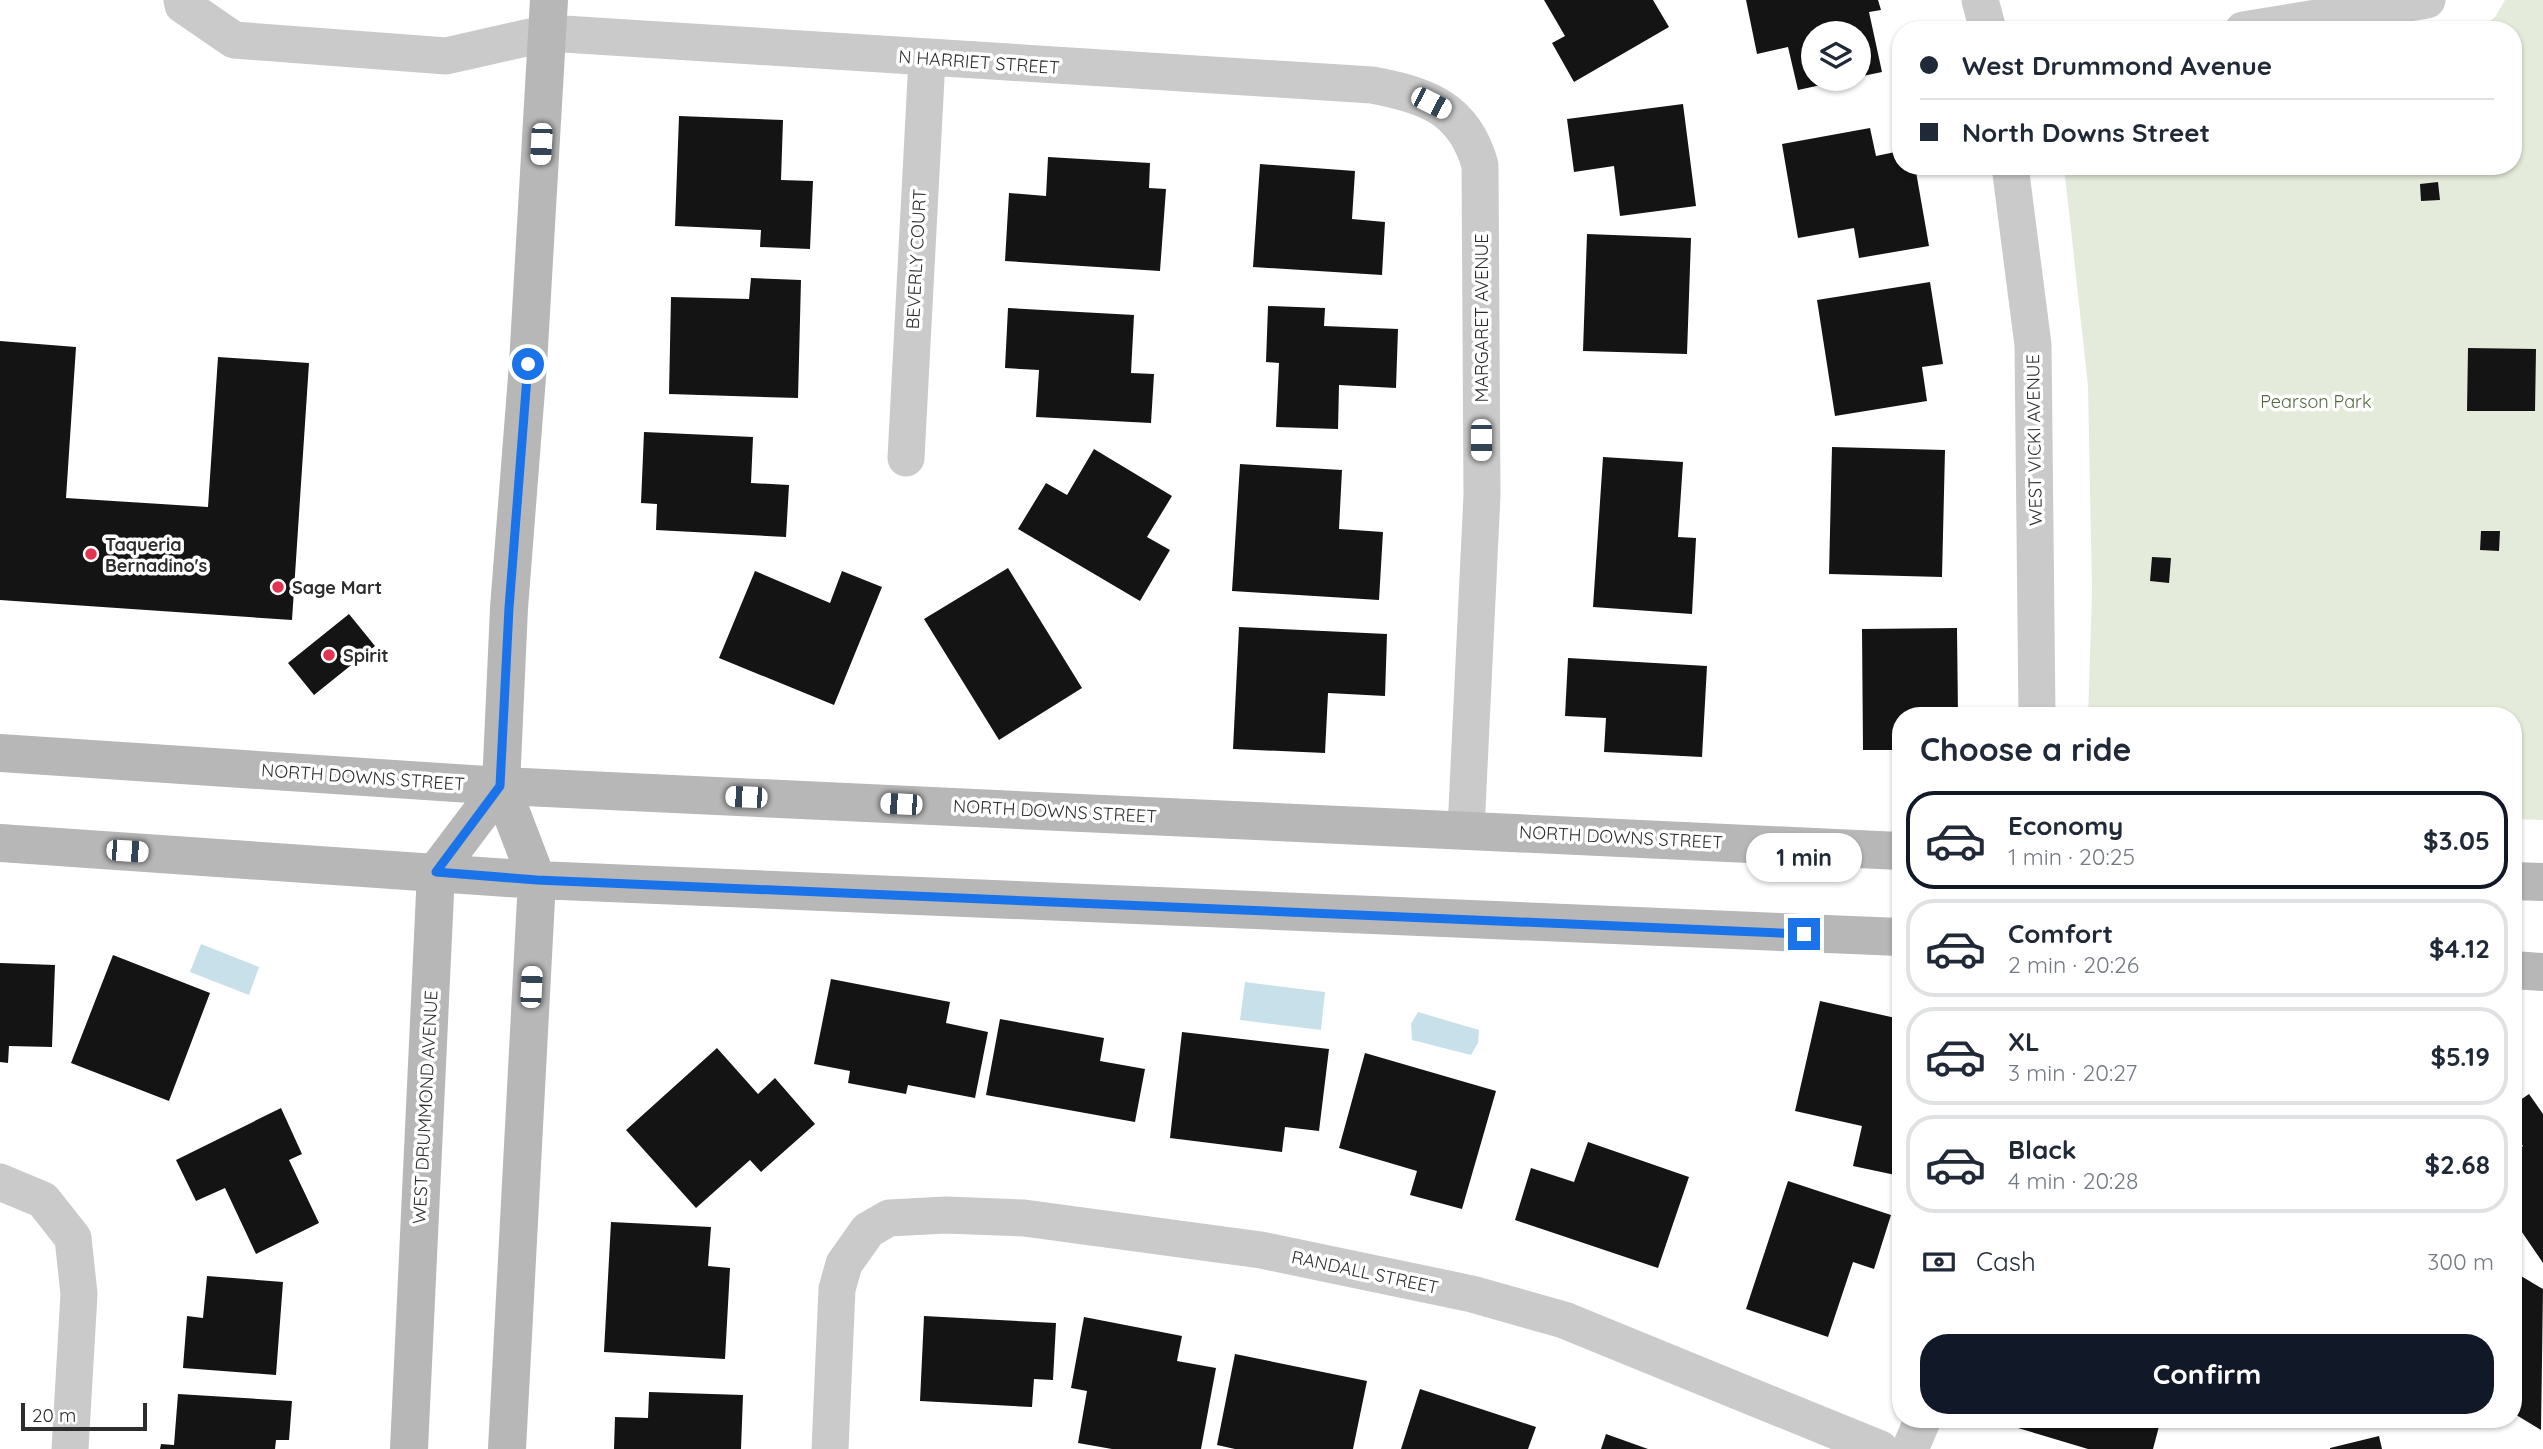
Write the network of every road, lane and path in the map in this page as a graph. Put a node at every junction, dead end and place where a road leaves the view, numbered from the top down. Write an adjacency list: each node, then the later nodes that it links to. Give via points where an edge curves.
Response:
1 (182, 0): 4 (street, N HARRIET STREET, via 234,40 446,56)
2 (1980, 0): 5 (street)
3 (2427, 0): 6 (street)
4 (549, 17): 7 (street, N HARRIET STREET); 13 (street)
5 (1986, 21)
6 (2298, 21)
7 (927, 59): 8 (street, N HARRIET STREET, via 1372,85); 10 (street, BEVERLY COURT)
8 (1409, 92): 14 (street, MARGARET AVENUE, via 1452,114 1473,140 1480,165 1482,495)
9 (2011, 175): 11 (street, WEST VICKI AVENUE, via 2033,345)
10 (906, 458)
11 (2037, 707)
12 (0, 753): 13 (street, NORTH DOWNS STREET)
13 (500, 786): 14 (street, NORTH DOWNS STREET); 17 (street); 18 (street)
14 (1466, 830): 16 (street, NORTH DOWNS STREET)
15 (0, 843): 17 (street)
16 (1892, 852)
17 (436, 872): 18 (street); 27 (street, WEST DRUMMOND AVENUE)
18 (537, 880): 21 (street); 28 (street)
19 (2522, 881): 20 (street)
20 (2543, 882)
21 (1892, 937)
22 (2522, 971): 23 (street)
23 (2543, 972)
24 (0, 1182): 26 (street, via 43,1200 73,1238 79,1294)
25 (1919, 1428): 31 (street)
26 (70, 1449)
27 (409, 1449)
28 (507, 1449)
29 (830, 1449): 30 (street, RANDALL STREET, via 837,1289 844,1264 868,1230 889,1218 946,1215 1024,1218 1261,1250 1472,1294 1564,1320)
30 (1880, 1449)
31 (1910, 1449)

